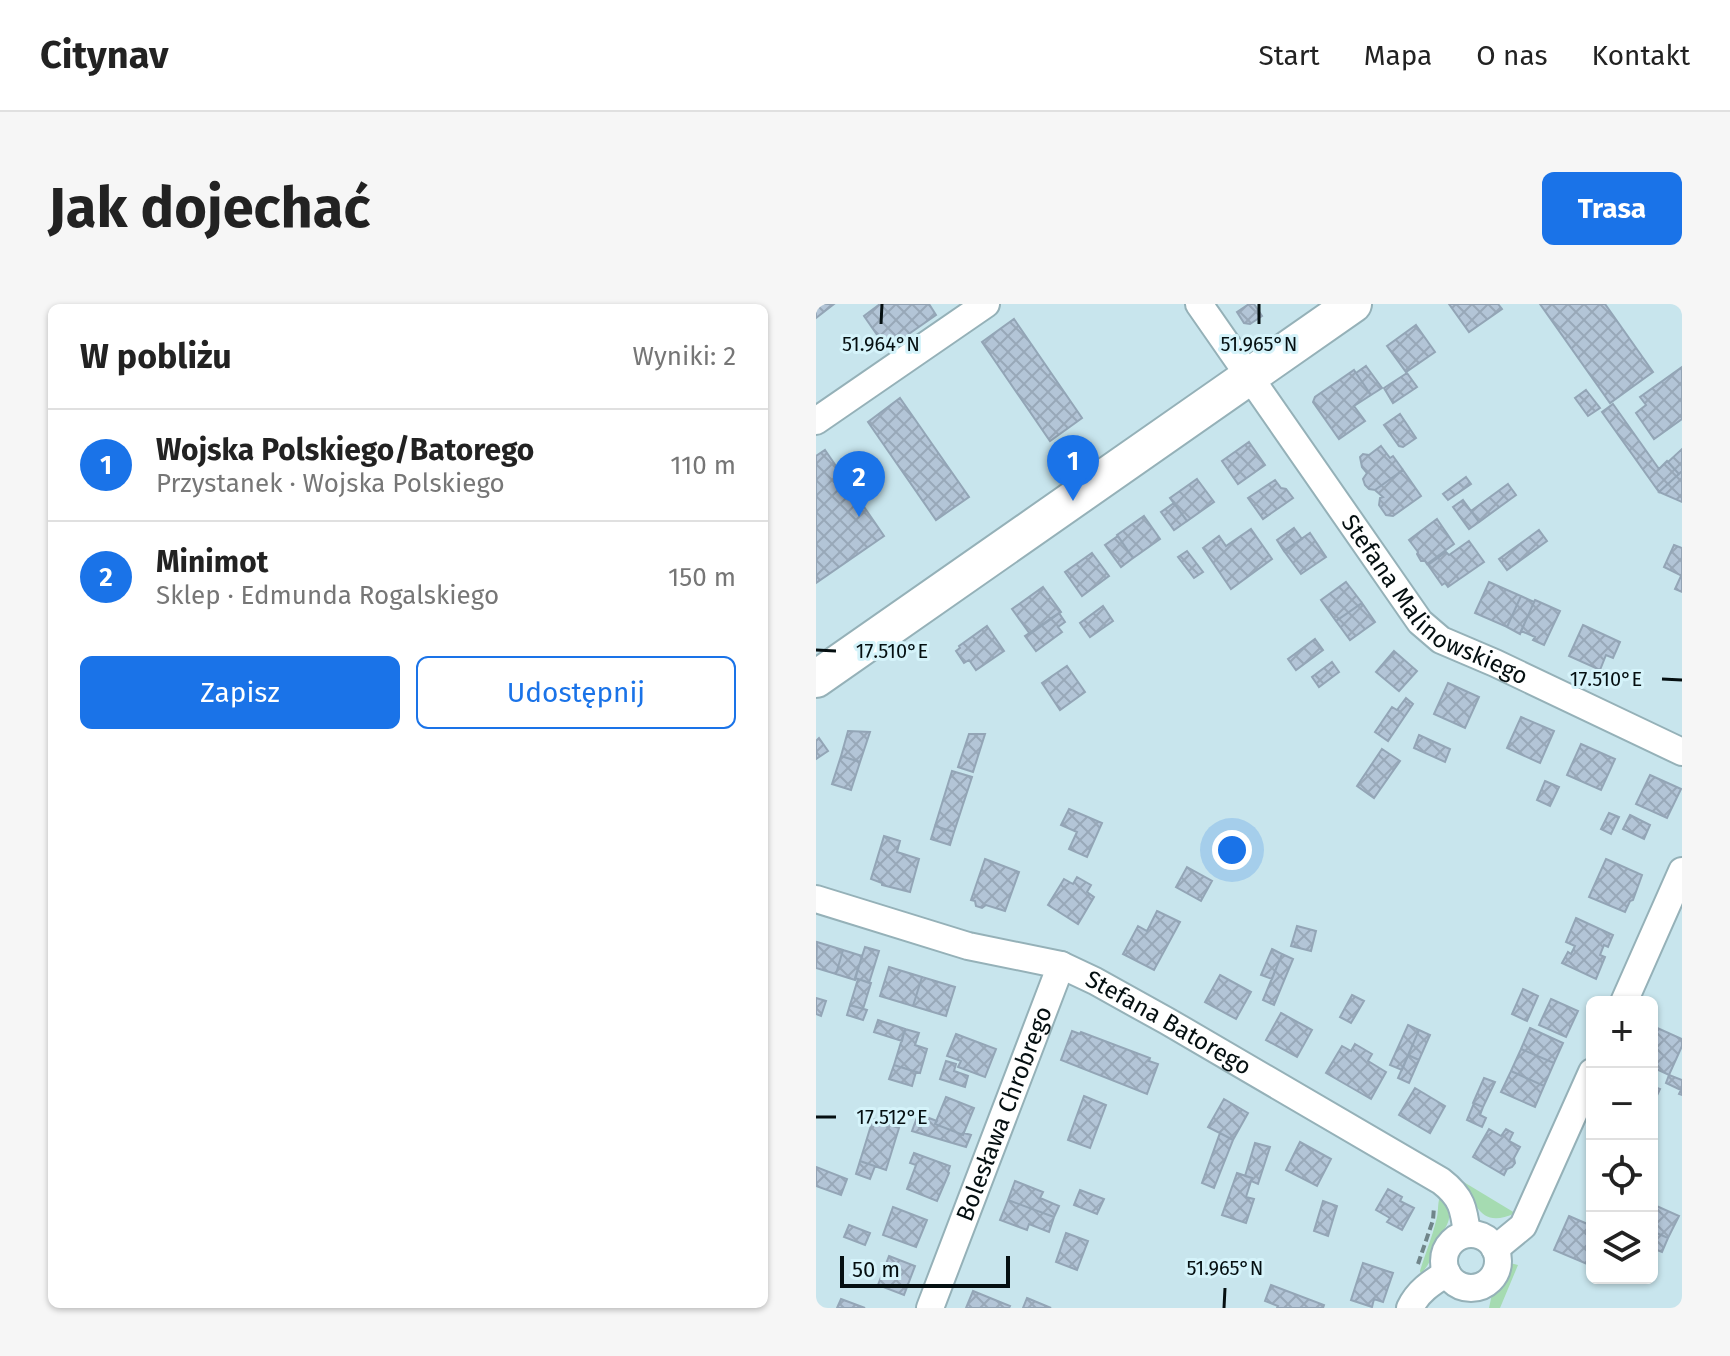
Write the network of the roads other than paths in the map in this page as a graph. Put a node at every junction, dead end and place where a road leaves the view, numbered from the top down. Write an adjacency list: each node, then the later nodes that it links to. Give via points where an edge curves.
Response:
1 (986, 304): 5 (street)
2 (1199, 304): 4 (street, Stefana Malinowskiego)
3 (1353, 304): 4 (main road)
4 (1250, 377): 6 (main road); 7 (street, Stefana Malinowskiego, via 1420,622 1441,640)
5 (816, 421)
6 (816, 679)
7 (1682, 752)
8 (1682, 871): 11 (street)
9 (816, 899): 10 (street, Stefana Batorego, via 968,946)
10 (1061, 965): 13 (street, Stefana Batorego, via 1441,1181 1458,1197); 18 (street, Bolesława Chrobrego)
11 (1627, 996)
12 (1586, 1085): 14 (street, via 1523,1226)
13 (1467, 1234): 14 (street, via 1480,1235); 15 (street, via 1448,1245)
14 (1495, 1249): 17 (street, via 1495,1273)
15 (1447, 1273): 16 (street); 17 (street)
16 (1417, 1298)
17 (1473, 1298)
18 (930, 1308)

